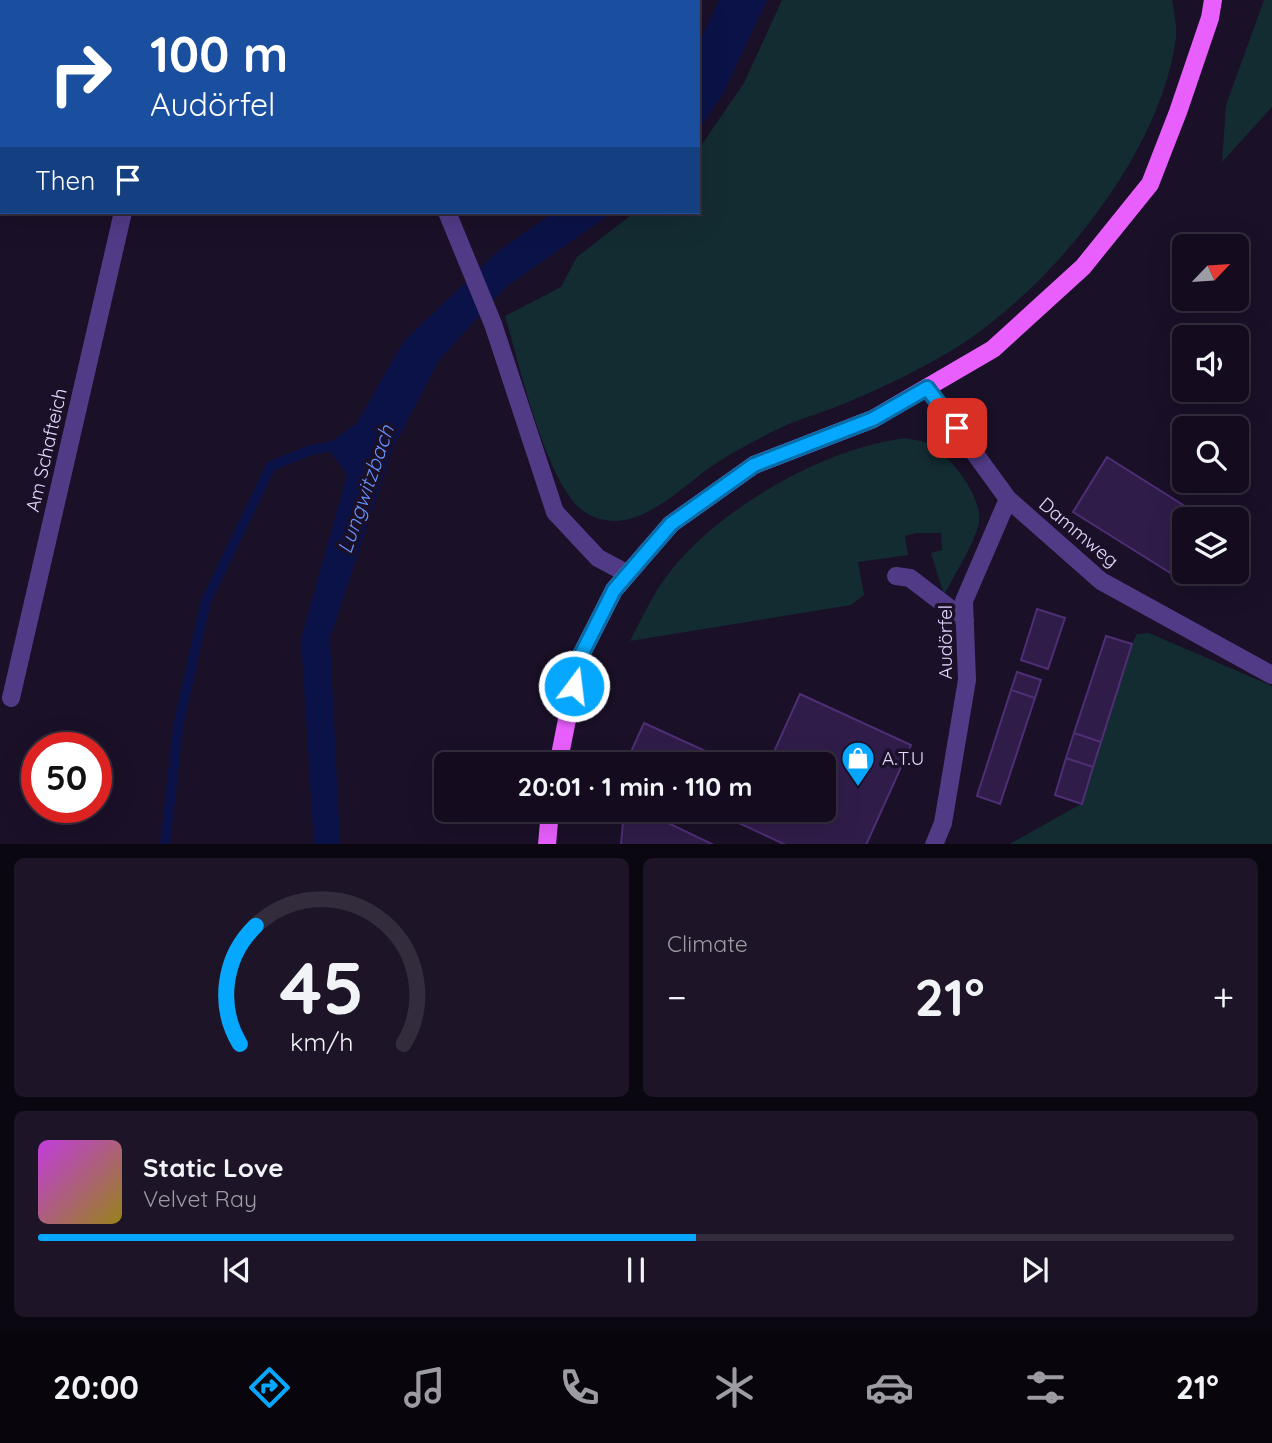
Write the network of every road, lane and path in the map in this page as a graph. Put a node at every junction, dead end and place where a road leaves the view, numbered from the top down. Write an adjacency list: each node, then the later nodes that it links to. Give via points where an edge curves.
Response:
1 (1199, 0): 3 (main road)
2 (1213, 0): 3 (main road)
3 (1210, 18): 6 (main road, via 1150,184 1083,267 993,349)
4 (122, 214): 12 (street, Am Schafteich)
5 (448, 214): 8 (street, via 493,324 555,512 598,558)
6 (927, 388): 7 (street); 8 (main road, via 873,419 754,465 671,524)
7 (1008, 499): 10 (street, Audörfel, via 964,601); 11 (street, Dammweg, via 1101,581)
8 (628, 574): 13 (main road, via 614,590 579,659)
9 (896, 576): 10 (street, via 910,578)
10 (965, 620): 16 (street, Audörfel, via 965,693 943,823)
11 (1272, 674)
12 (11, 698)
13 (561, 752)
14 (549, 822): 15 (main road)
15 (547, 844)
16 (934, 844)

